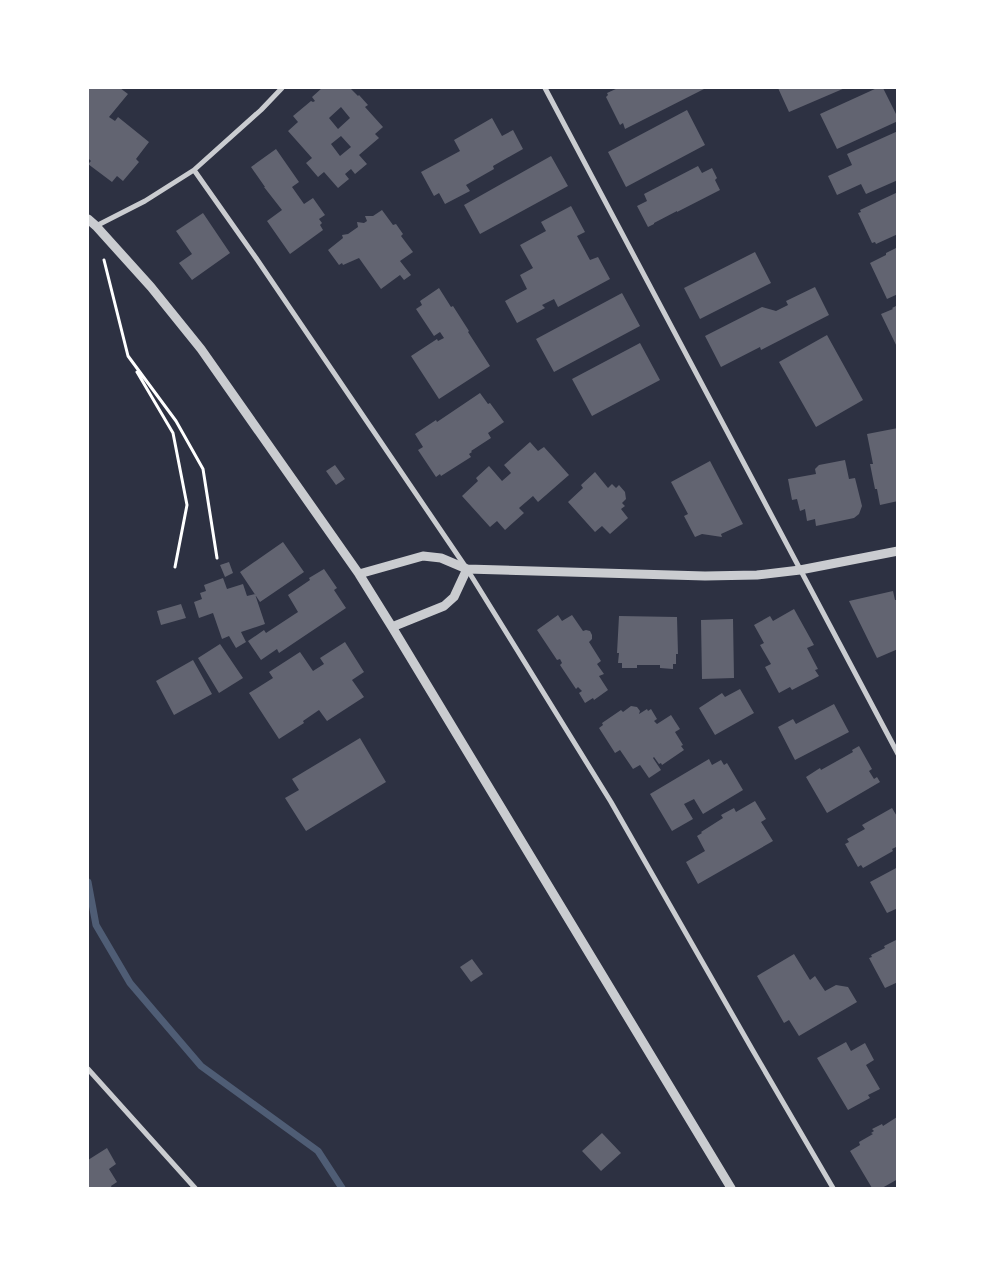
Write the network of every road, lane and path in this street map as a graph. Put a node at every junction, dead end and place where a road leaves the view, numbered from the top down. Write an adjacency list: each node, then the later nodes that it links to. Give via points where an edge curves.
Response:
1 (282, 88): 3 (street)
2 (544, 88): 12 (street)
3 (194, 170): 5 (street, via 145,201); 11 (street)
4 (88, 219): 5 (street)
5 (96, 226): 13 (street, via 201,349)
6 (103, 254): 7 (path)
7 (128, 356): 9 (path, via 176,422 203,468); 10 (path, via 173,433 187,505)
8 (898, 551): 12 (street)
9 (217, 558)
10 (176, 567)
11 (467, 569): 12 (street, via 705,576); 13 (street, via 441,558 423,556); 14 (street, via 454,597 444,606); 19 (street, via 611,802)
12 (800, 570): 15 (street)
13 (358, 574): 14 (street)
14 (392, 627): 18 (street)
15 (898, 754)
16 (88, 1069): 17 (street)
17 (195, 1188)
18 (731, 1188)
19 (833, 1188)

